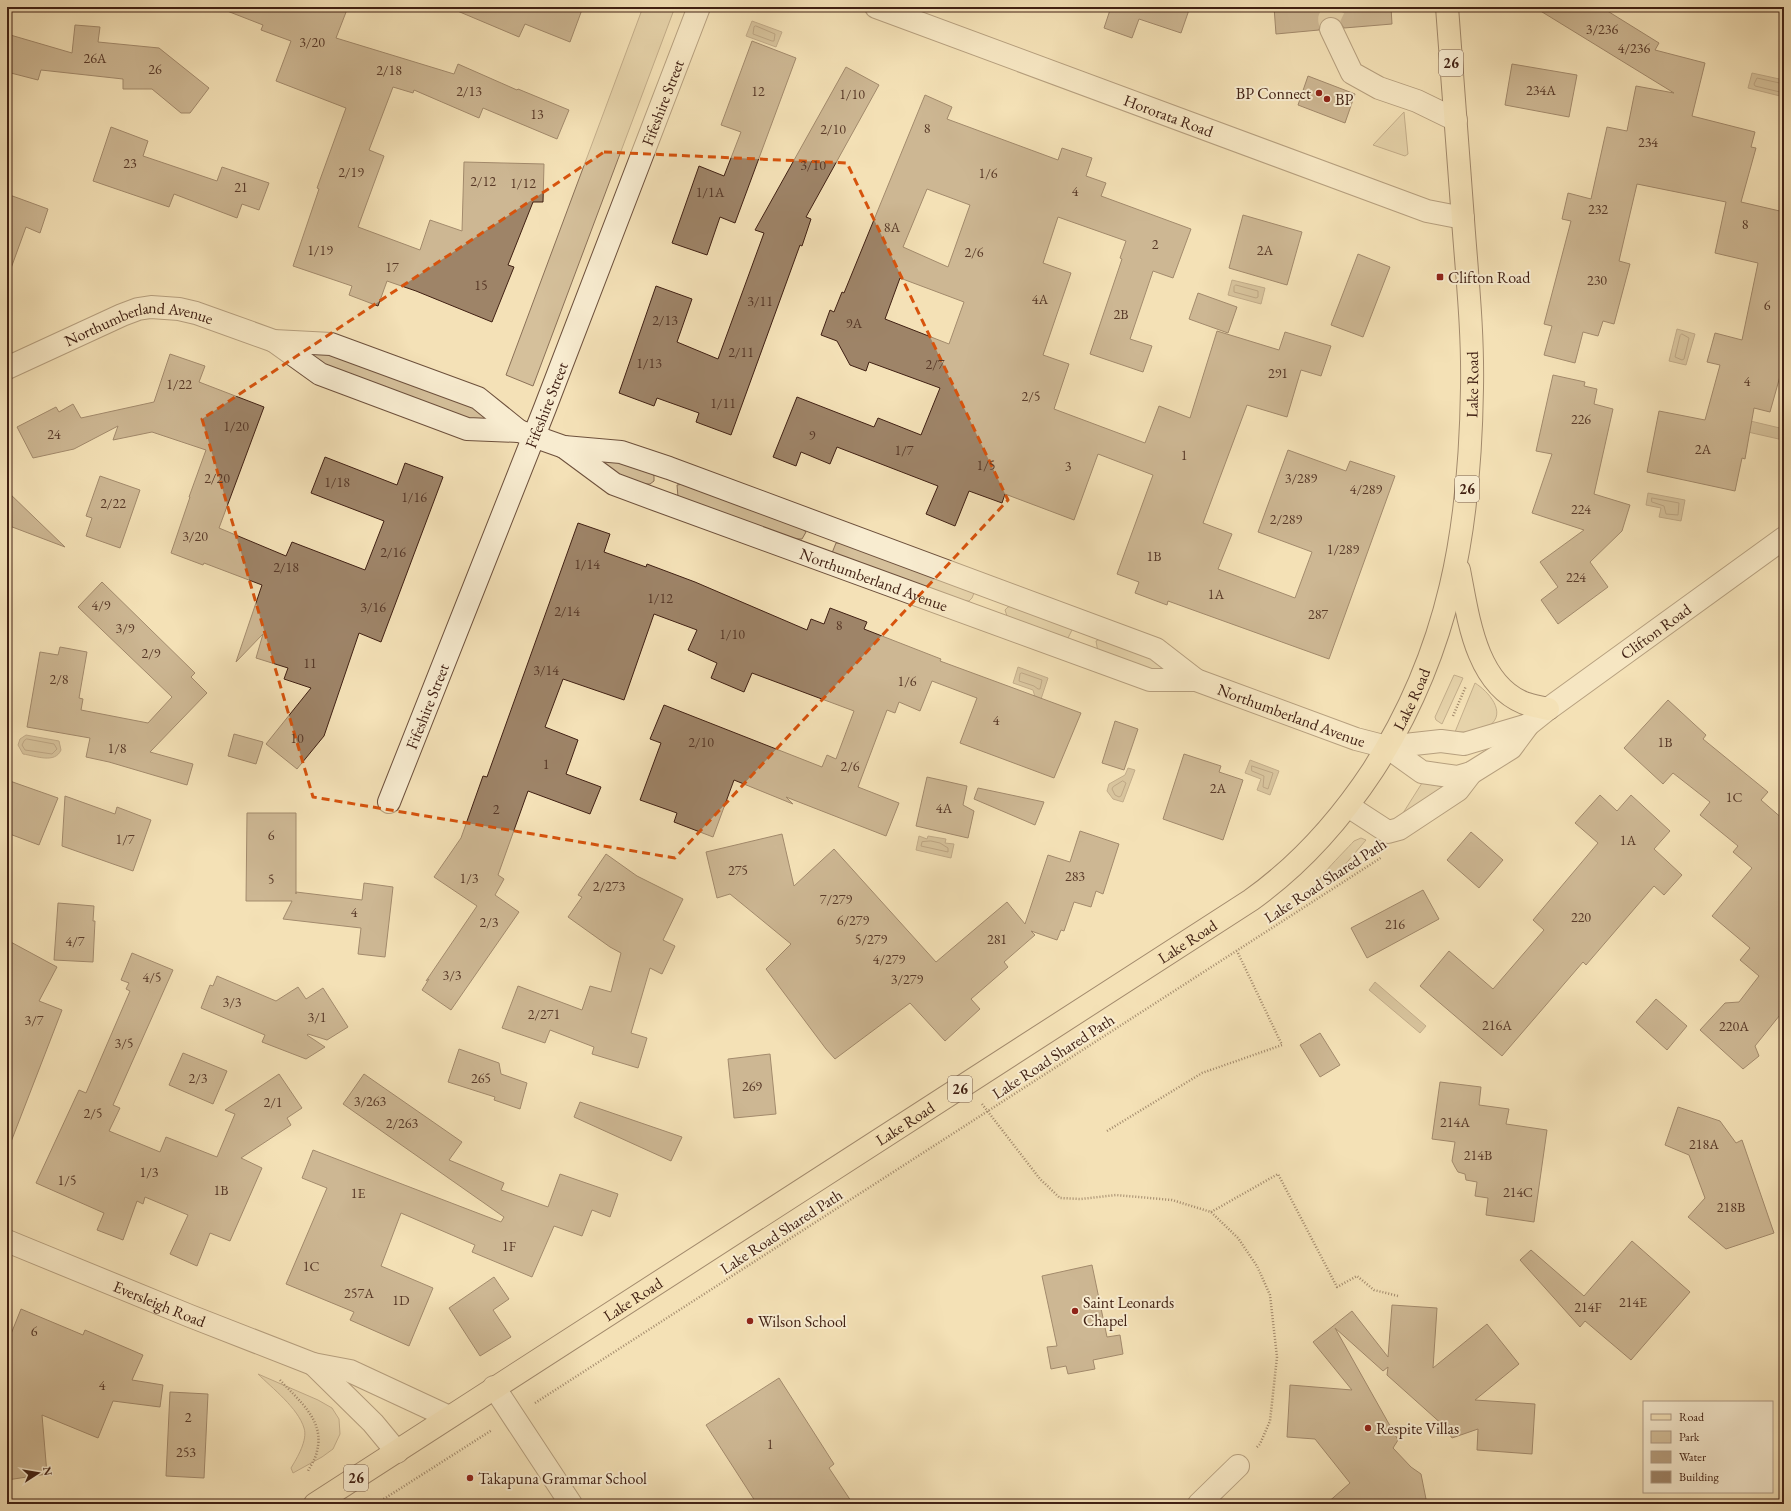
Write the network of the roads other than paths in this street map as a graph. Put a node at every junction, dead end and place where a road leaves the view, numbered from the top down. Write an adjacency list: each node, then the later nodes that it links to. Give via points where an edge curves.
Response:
1 (699, 7): 9 (street, Fifeshire Street)
2 (876, 7): 6 (street, Hororata Road, via 1427,211)
3 (1447, 7): 5 (main road, Lake Road / 26)
4 (1331, 29): 5 (street, via 1352,73 1379,88 1417,101)
5 (1456, 120): 6 (main road, Lake Road / 26)
6 (1463, 218): 16 (main road, Lake Road / 26, via 1473,386 1466,508)
7 (274, 341): 8 (street, Northumberland Avenue, via 196,313 151,307 122,315); 9 (street, Northumberland Avenue, via 320,374 467,429); 9 (street, Northumberland Avenue, via 331,344 478,398)
8 (7, 368)
9 (526, 434): 10 (street, Northumberland Avenue); 26 (street, Fifeshire Street)
10 (564, 447): 11 (street, Northumberland Avenue, via 621,452); 12 (street, Northumberland Avenue, via 614,484)
11 (669, 468): 12 (street); 13 (street, Northumberland Avenue)
12 (657, 500): 15 (street, Northumberland Avenue)
13 (823, 525): 15 (street); 17 (street, Northumberland Avenue)
14 (1784, 538): 22 (street, Clifton Road)
15 (811, 556): 18 (street, Northumberland Avenue)
16 (1457, 561): 22 (main road, via 1479,654 1486,668 1512,696 1524,703); 24 (main road, Lake Road / 26, via 1437,638 1417,689)
17 (992, 587): 18 (street); 19 (street, Northumberland Avenue)
18 (980, 618): 20 (street, Northumberland Avenue)
19 (1090, 623): 20 (street); 21 (street, Northumberland Avenue, via 1156,649)
20 (1079, 654): 21 (street, Northumberland Avenue, via 1150,680)
21 (1196, 680): 24 (street, Northumberland Avenue, via 1356,739)
22 (1548, 709): 23 (street, Clifton Road)
23 (1528, 725): 24 (street, Clifton Road, via 1464,744 1440,741); 25 (street, Clifton Road, via 1511,748)
24 (1387, 747): 25 (street, Clifton Road, via 1422,772 1457,776); 27 (main road, Lake Road / 26)
25 (1471, 773): 27 (street, via 1458,790 1399,829 1388,832)
26 (390, 802)
27 (1348, 806): 30 (main road, Lake Road / 26, via 1286,873 1257,896)
28 (7, 1240): 29 (street, Eversleigh Road)
29 (313, 1364): 31 (street, Eversleigh Road, via 350,1372); 32 (street, Eversleigh Road, via 373,1423)
30 (494, 1387): 31 (main road, Lake Road / 26); 35 (street)
31 (449, 1417): 32 (main road, Lake Road / 26)
32 (396, 1452): 34 (main road, Lake Road / 26)
33 (1238, 1466): 36 (street)
34 (315, 1504)
35 (571, 1504)
36 (1199, 1504)

